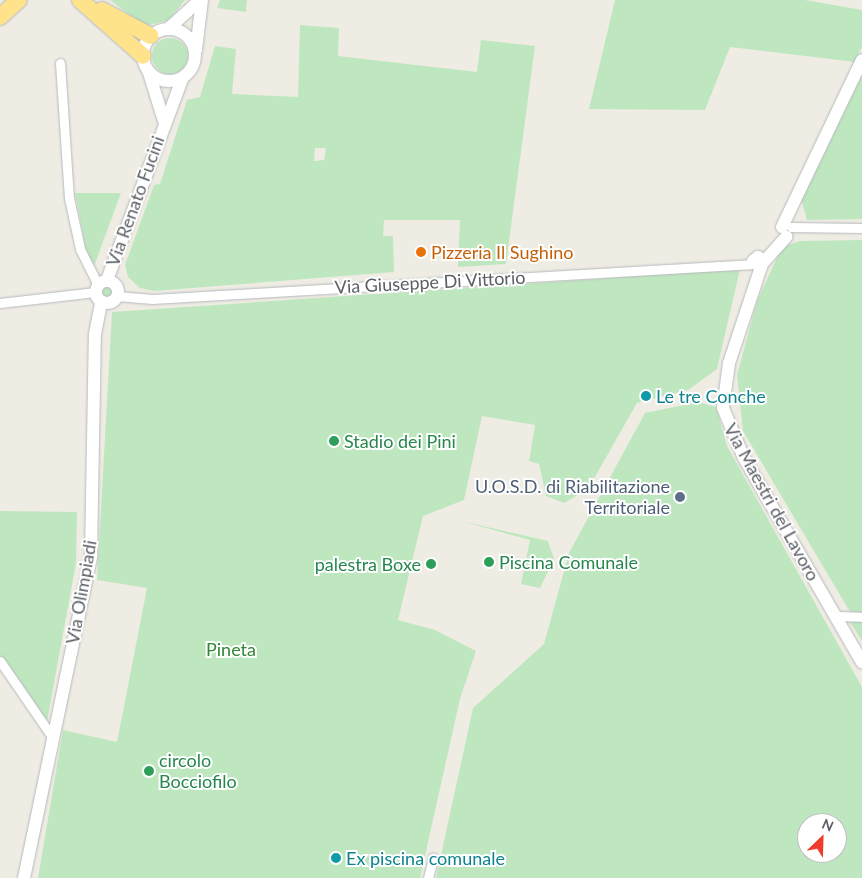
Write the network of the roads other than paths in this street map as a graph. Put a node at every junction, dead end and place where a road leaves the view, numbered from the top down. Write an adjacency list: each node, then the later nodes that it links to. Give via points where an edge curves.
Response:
1 (6, 0): 5 (highway)
2 (18, 0): 6 (highway)
3 (201, 0): 7 (street); 9 (street)
4 (81, 1): 8 (highway); 10 (highway)
5 (0, 9)
6 (0, 17)
7 (168, 29): 8 (street); 9 (street, via 182,32)
8 (150, 36): 10 (street)
9 (196, 50): 14 (street, via 194,66)
10 (143, 56): 13 (street)
11 (862, 60): 17 (street, via 790,209)
12 (60, 63): 19 (street, via 69,198 83,256)
13 (149, 73): 14 (street, via 165,82); 15 (street, Via Renato Fucini)
14 (182, 79): 15 (street, Via Renato Fucini)
15 (164, 121): 19 (street, Via Renato Fucini)
16 (862, 228): 17 (street)
17 (789, 230): 18 (street, Via Maestri del Lavoro)
18 (756, 263): 20 (street, Via Giuseppe Di Vittorio, via 162,298); 22 (street, Via Maestri del Lavoro, via 725,379 723,408 744,458)
19 (100, 290): 20 (street, via 116,286); 20 (street, via 108,303); 21 (street); 26 (street, Via Olimpiadi, via 96,334 91,556)
20 (117, 296)
21 (0, 303)
22 (836, 616): 23 (street); 25 (street, Via Maestri del Lavoro)
23 (862, 617)
24 (0, 661): 26 (street)
25 (862, 662)
26 (53, 738): 28 (street, Via Olimpiadi)
27 (433, 858): 29 (street)
28 (24, 878)
29 (428, 878)

